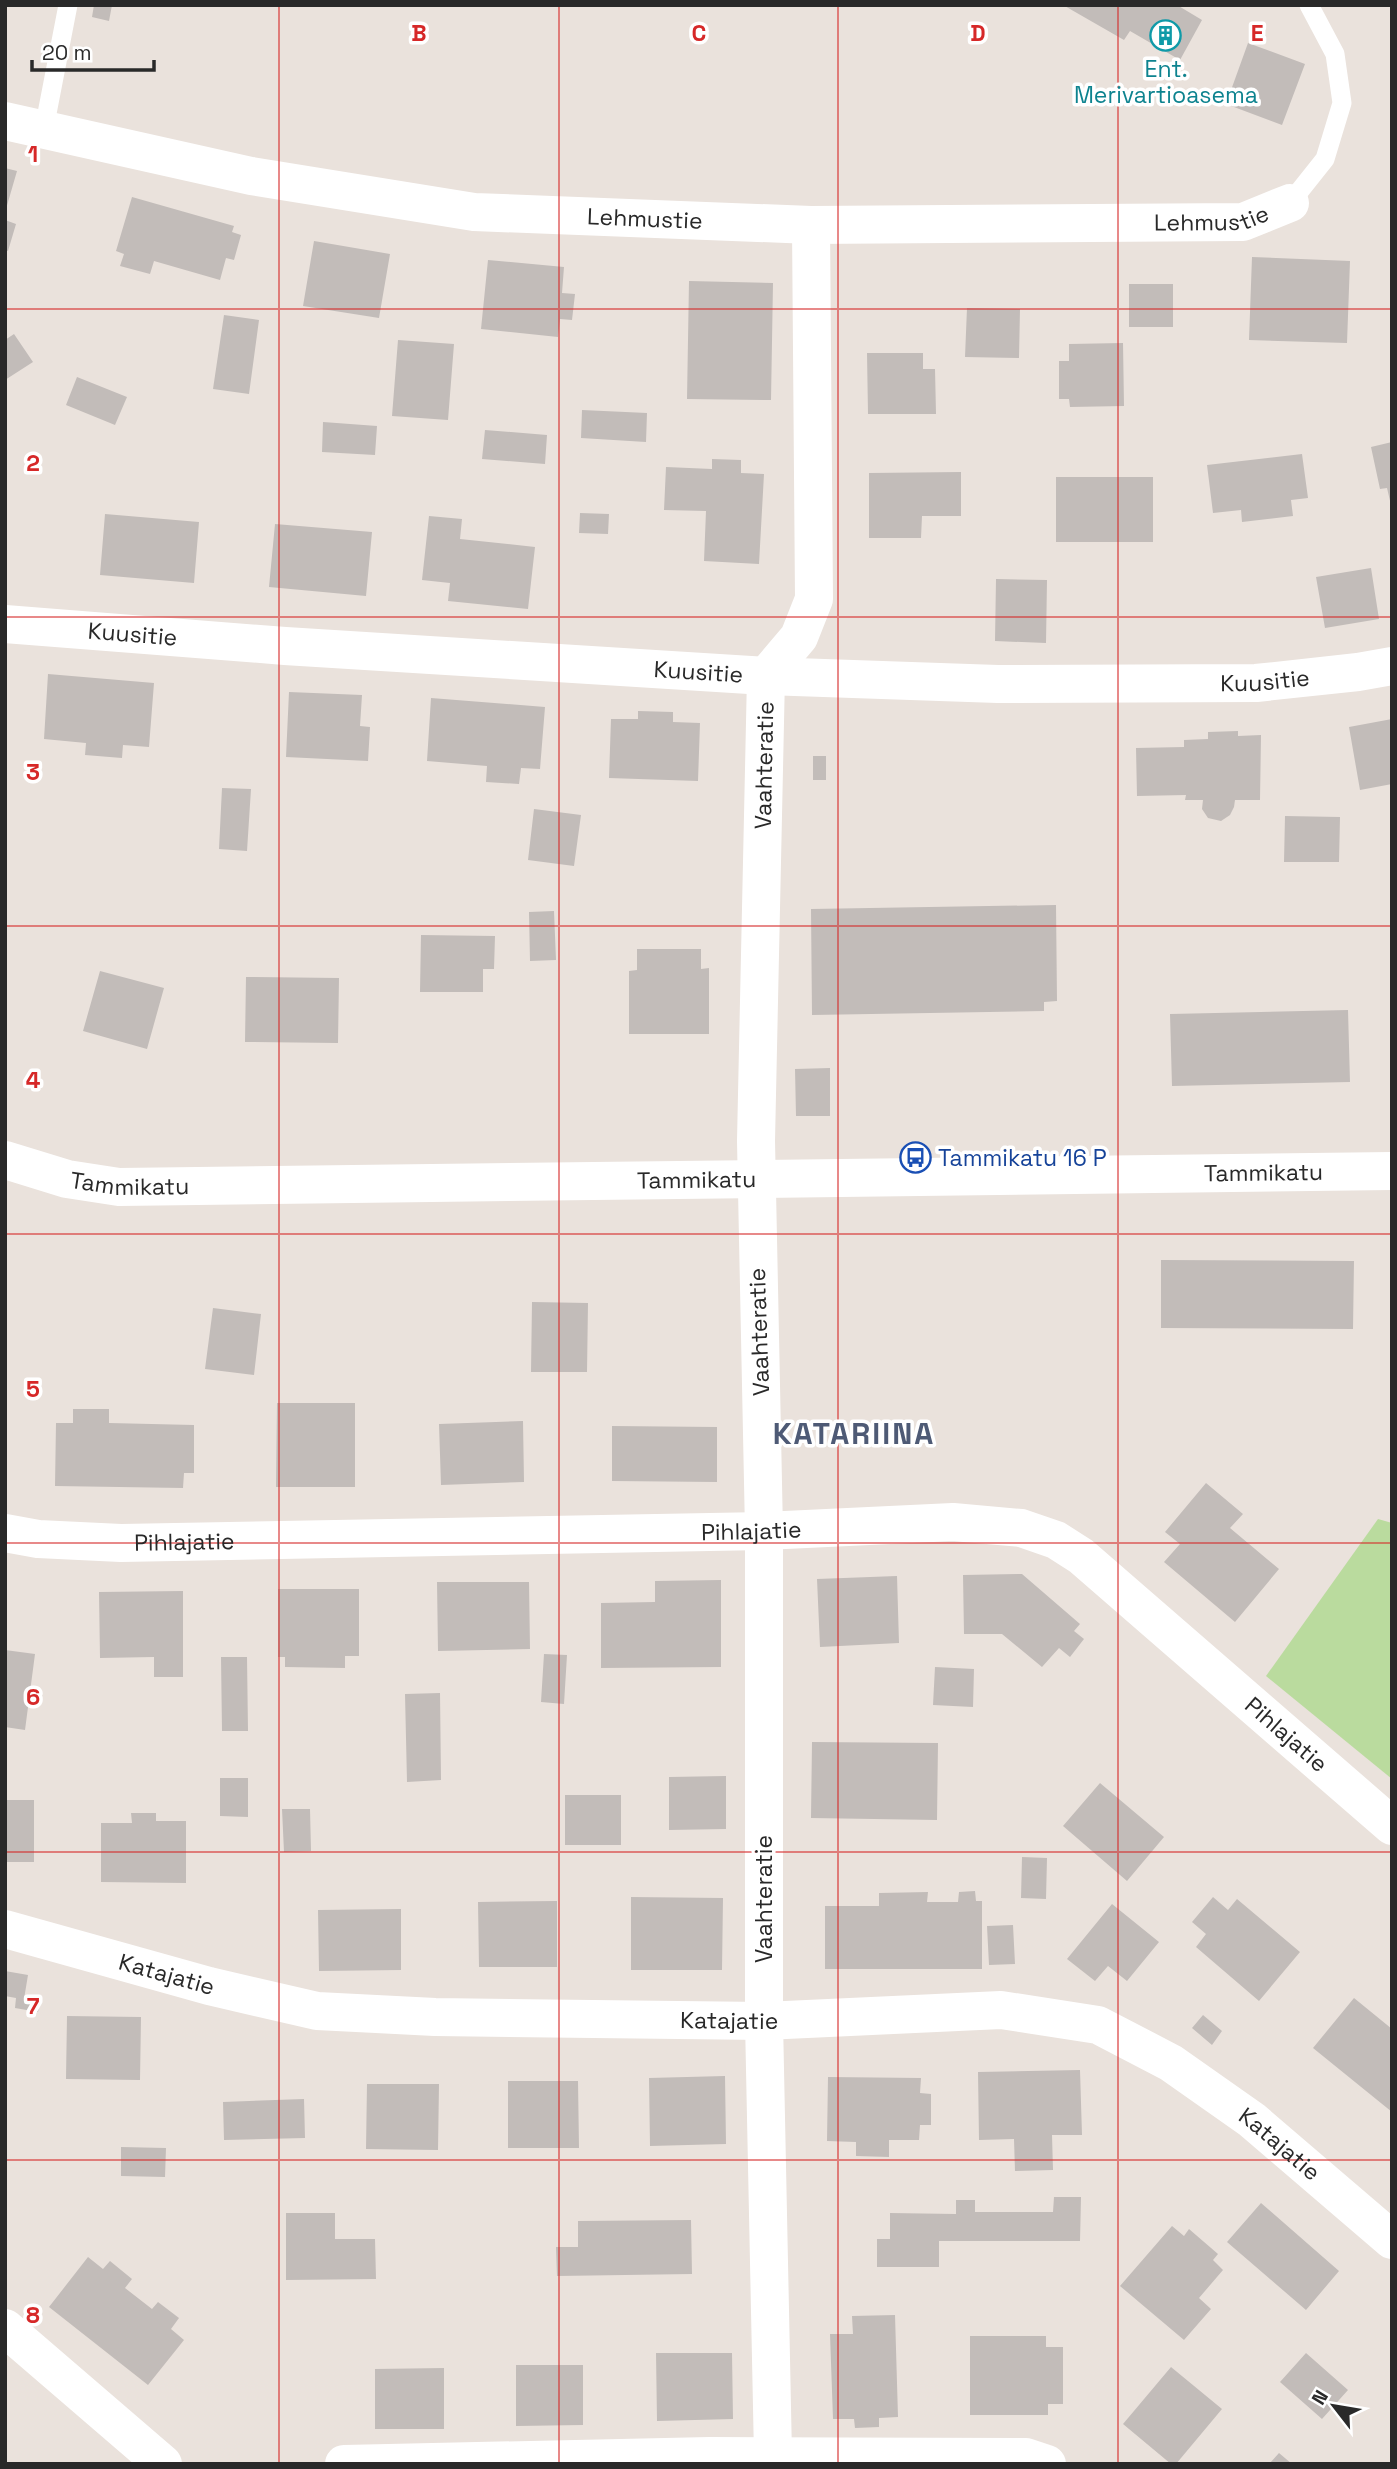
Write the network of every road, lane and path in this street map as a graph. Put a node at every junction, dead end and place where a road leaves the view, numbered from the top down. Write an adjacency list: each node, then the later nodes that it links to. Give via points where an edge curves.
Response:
1 (68, 5): 4 (lane)
2 (1309, 5): 5 (lane, via 1335,54 1342,103 1325,159)
3 (5, 121): 4 (street, Lehmustie)
4 (44, 129): 6 (street, Lehmustie, via 251,176 474,212)
5 (1290, 203): 6 (street, Lehmustie, via 1243,222)
6 (811, 225): 9 (street, Vaahteratie, via 814,598 799,637)
7 (5, 624): 9 (street, Kuusitie)
8 (1392, 666): 9 (street, Kuusitie, via 1256,683 998,684)
9 (766, 676): 12 (street, Vaahteratie)
10 (5, 1160): 12 (street, Tammikatu, via 67,1179 119,1187)
11 (1392, 1171): 12 (street, Tammikatu)
12 (756, 1181): 13 (street, Vaahteratie)
13 (764, 1531): 14 (street, Pihlajatie, via 121,1543 38,1539); 15 (street, Pihlajatie, via 953,1522 1021,1528 1056,1539); 17 (street, Vaahteratie)
14 (5, 1532)
15 (1392, 1826)
16 (5, 1929): 17 (street, Katajatie, via 317,2011)
17 (764, 2021): 18 (street, Katajatie, via 1001,2010 1098,2025 1171,2063 1252,2120); 20 (street, Vaahteratie)
18 (1392, 2240)
19 (5, 2328): 21 (street)
20 (773, 2455): 22 (street); 23 (street, via 1026,2457)
21 (163, 2464)
22 (344, 2464)
23 (1047, 2464)

